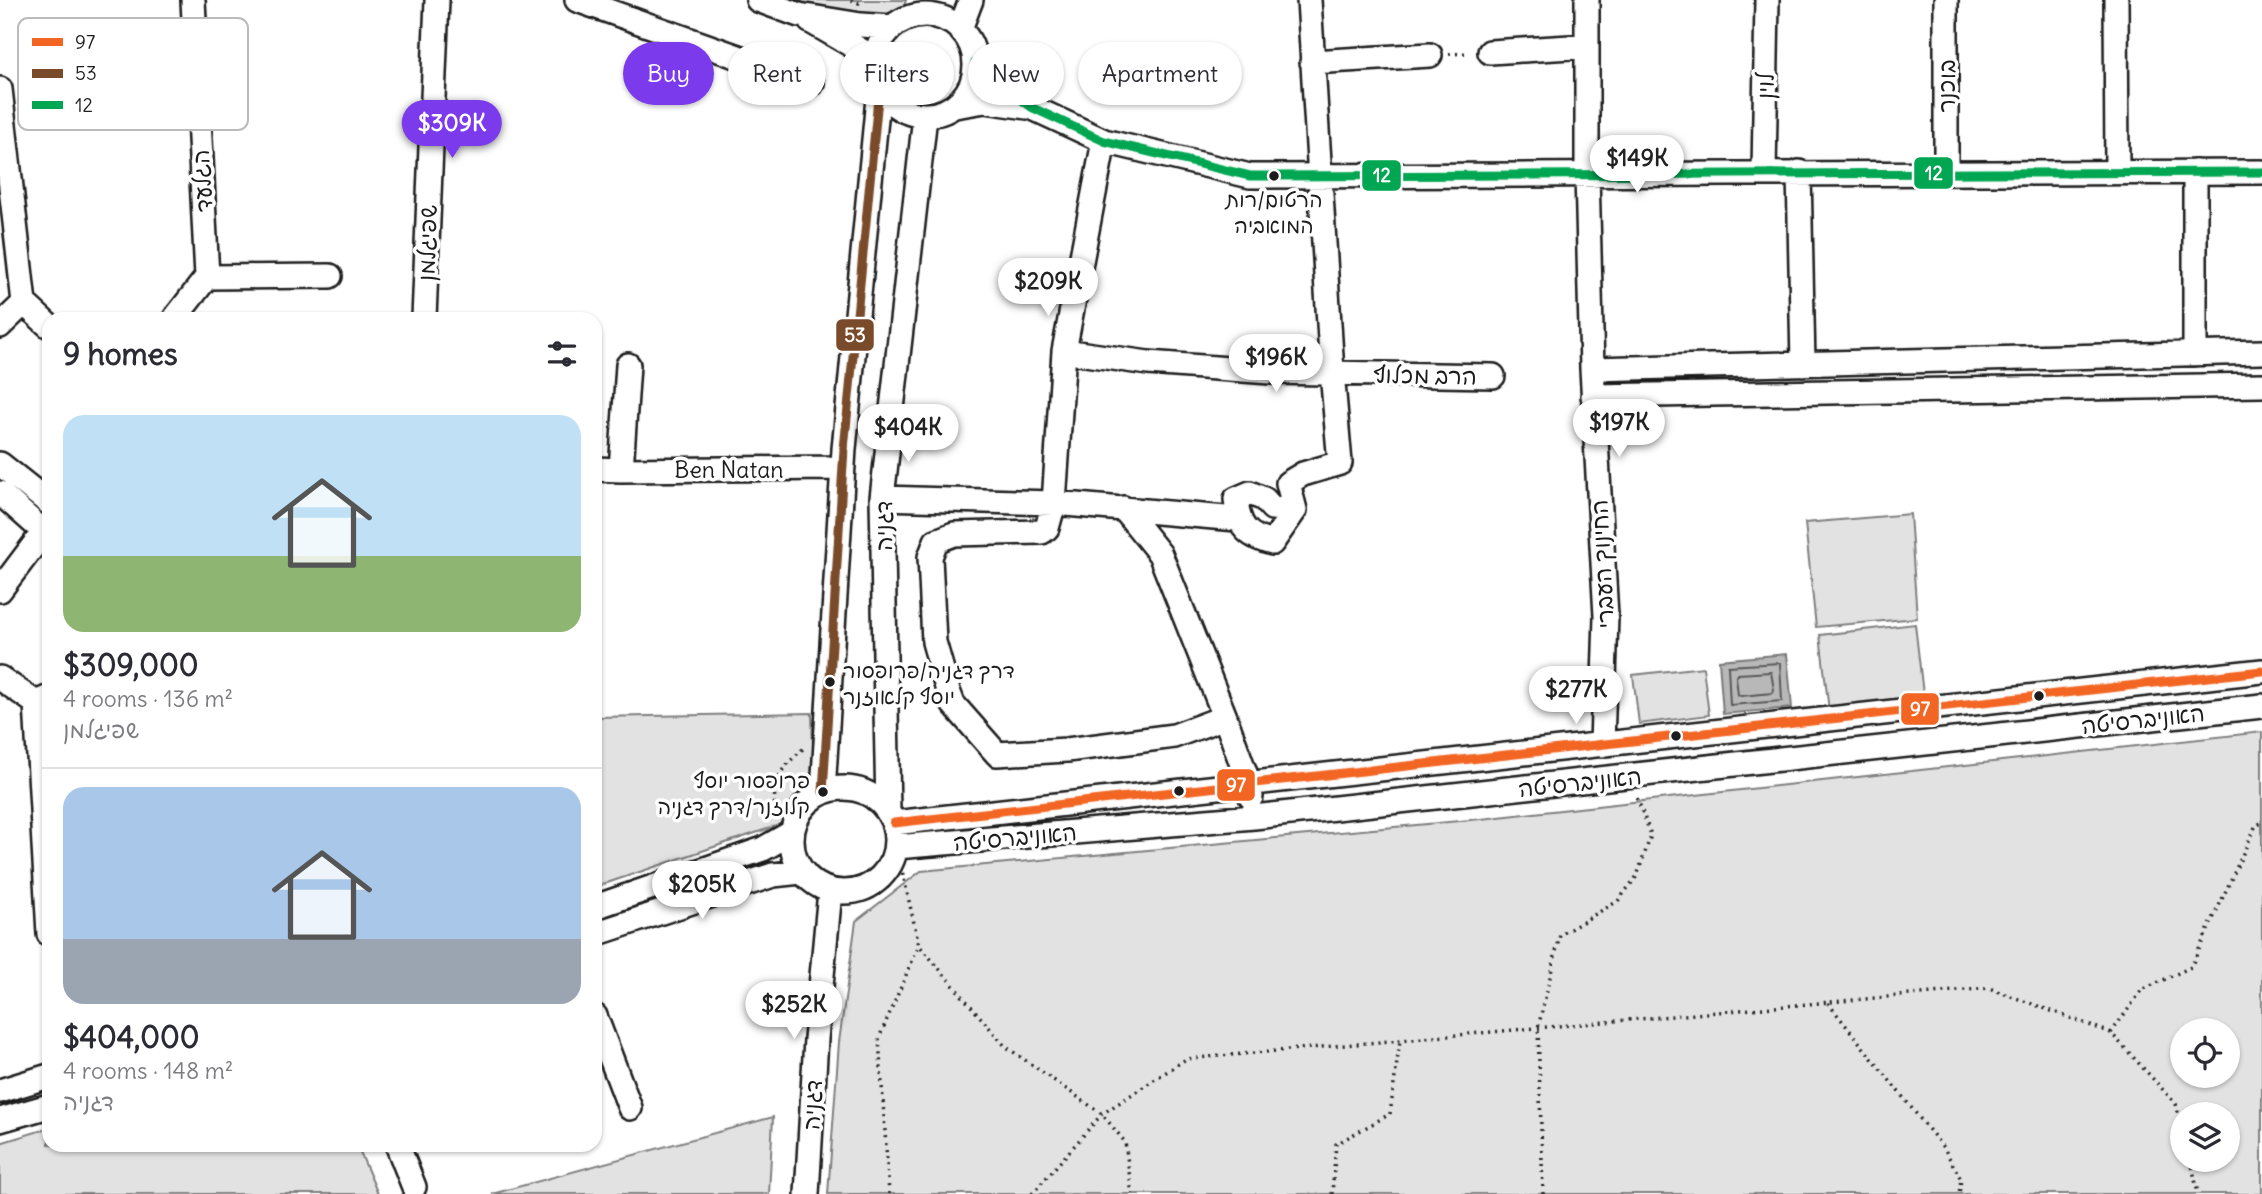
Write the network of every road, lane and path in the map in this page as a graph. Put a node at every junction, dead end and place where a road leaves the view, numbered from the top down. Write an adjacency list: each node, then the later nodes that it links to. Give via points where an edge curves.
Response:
1 (193, 0): 16 (street, הגלעד)
2 (437, 0): 48 (street, שפיגלמן)
3 (577, 0): 13 (street)
4 (758, 0): 14 (street)
5 (851, 0): 6 (path)
6 (862, 0)
7 (971, 0): 17 (street)
8 (1309, 0): 25 (street)
9 (1587, 0): 21 (street, החינוך העברי)
10 (1766, 0): 36 (street, לוין)
11 (1946, 0): 38 (street, בוכנר)
12 (2116, 0): 39 (street)
13 (624, 8): 22 (street)
14 (799, 15): 15 (street, via 861,25); 18 (street)
15 (905, 15): 17 (street, via 930,15); 19 (street)
16 (194, 18)
17 (960, 29): 20 (street)
18 (846, 42)
19 (881, 42)
20 (968, 43)
21 (1587, 46): 23 (street); 42 (street, החינוך העברי)
22 (728, 49)
23 (1490, 52): 24 (path)
24 (1430, 55): 25 (street)
25 (1312, 62): 43 (street)
26 (0, 89): 46 (street)
27 (968, 91): 31 (street)
28 (877, 105): 83 (street, דגניה, via 844,449)
29 (894, 105): 33 (street)
30 (1029, 105): 32 (street)
31 (955, 106): 32 (street, via 985,101); 33 (street)
32 (1033, 108): 35 (street)
33 (925, 116): 67 (street, דגניה)
34 (200, 130): 45 (street, הגלעד)
35 (1104, 141): 43 (street, via 1250,176); 51 (street)
36 (1764, 172): 37 (street); 42 (street)
37 (1799, 172): 38 (street); 54 (street)
38 (1946, 172): 39 (street)
39 (2116, 172): 40 (street)
40 (2195, 172): 41 (street); 53 (street)
41 (2262, 172)
42 (1587, 174): 43 (street); 56 (street, החינוך העברי)
43 (1320, 175): 57 (street)
44 (330, 276): 45 (street)
45 (207, 277): 47 (street)
46 (24, 303): 49 (street); 50 (street)
47 (180, 312)
48 (424, 312)
49 (42, 320)
50 (0, 326)
51 (1063, 351): 57 (street, הרב מכלוף, via 1148,363); 68 (street)
52 (2262, 352): 53 (street)
53 (2196, 354): 54 (street)
54 (1803, 364): 56 (street)
55 (628, 365): 64 (street)
56 (1592, 369): 60 (street, החינוך העברי)
57 (1332, 372): 58 (street, הרב מכלוף); 70 (street, via 1340,463 1288,483)
58 (1493, 376)
59 (2262, 385): 60 (street)
60 (1593, 396): 80 (street, החינוך העברי, via 1606,616)
61 (0, 464): 66 (street)
62 (837, 468): 64 (street, Ben Natan)
63 (602, 469): 64 (street, Ben Natan)
64 (621, 470)
65 (0, 493): 72 (street)
66 (42, 497)
67 (882, 498): 68 (street); 84 (street, דגניה)
68 (1054, 503): 69 (street); 79 (street, via 1042,532 954,534 936,541 930,557 934,642 953,704 996,754 1174,736)
69 (1123, 508): 71 (street); 79 (street, via 1160,554)
70 (1295, 510): 71 (street, via 1272,543 1254,538); 71 (street, via 1272,508 1250,493 1236,499)
71 (1237, 519)
72 (42, 524)
73 (42, 535): 74 (street)
74 (0, 590)
75 (2262, 671): 80 (street, האוניברסיטה)
76 (0, 678): 77 (street)
77 (42, 700)
78 (2262, 706): 81 (street, האוניברסיטה)
79 (1225, 717): 82 (street)
80 (1602, 745): 82 (street, האוניברסיטה)
81 (1629, 776): 85 (street, האוניברסיטה); 95 (path, via 1651,835 1637,876 1618,901 1560,935)
82 (1249, 784): 84 (street, האוניברסיטה); 85 (street)
83 (823, 792): 84 (street, via 859,790 876,798); 87 (street, via 808,802)
84 (891, 817): 88 (street)
85 (1254, 817): 88 (street, האוניברסיטה)
86 (2262, 823): 96 (path, via 2256,825 2191,967 2142,990)
87 (792, 833): 89 (street, via 792,851); 91 (street, via 763,849)
88 (896, 847): 90 (street, via 892,862 866,888); 93 (path)
89 (801, 872): 90 (street); 92 (street, via 773,874)
90 (830, 891): 109 (street, דגניה)
91 (602, 905)
92 (602, 932)
93 (919, 945): 104 (path, via 1005,1046); 110 (path, via 879,1038)
94 (1828, 1003): 95 (path); 96 (path, via 1989,988); 115 (path, via 1945,1150 1961,1179)
95 (1538, 1028): 98 (path); 114 (path)
96 (2111, 1033): 101 (path)
97 (602, 1034): 103 (street)
98 (1400, 1040): 104 (path, via 1186,1059); 113 (path, via 1390,1114 1336,1144)
99 (42, 1078): 100 (street)
100 (0, 1091)
101 (2174, 1102)
102 (42, 1108): 105 (street)
103 (630, 1108)
104 (1102, 1114): 111 (path); 112 (path, via 1125,1142)
105 (0, 1120)
106 (400, 1152): 108 (street)
107 (2193, 1172): 116 (path)
108 (414, 1187)
109 (807, 1194)
110 (890, 1194)
111 (1032, 1194)
112 (1132, 1194)
113 (1332, 1194)
114 (1543, 1194)
115 (1959, 1194)
116 (2198, 1194)

